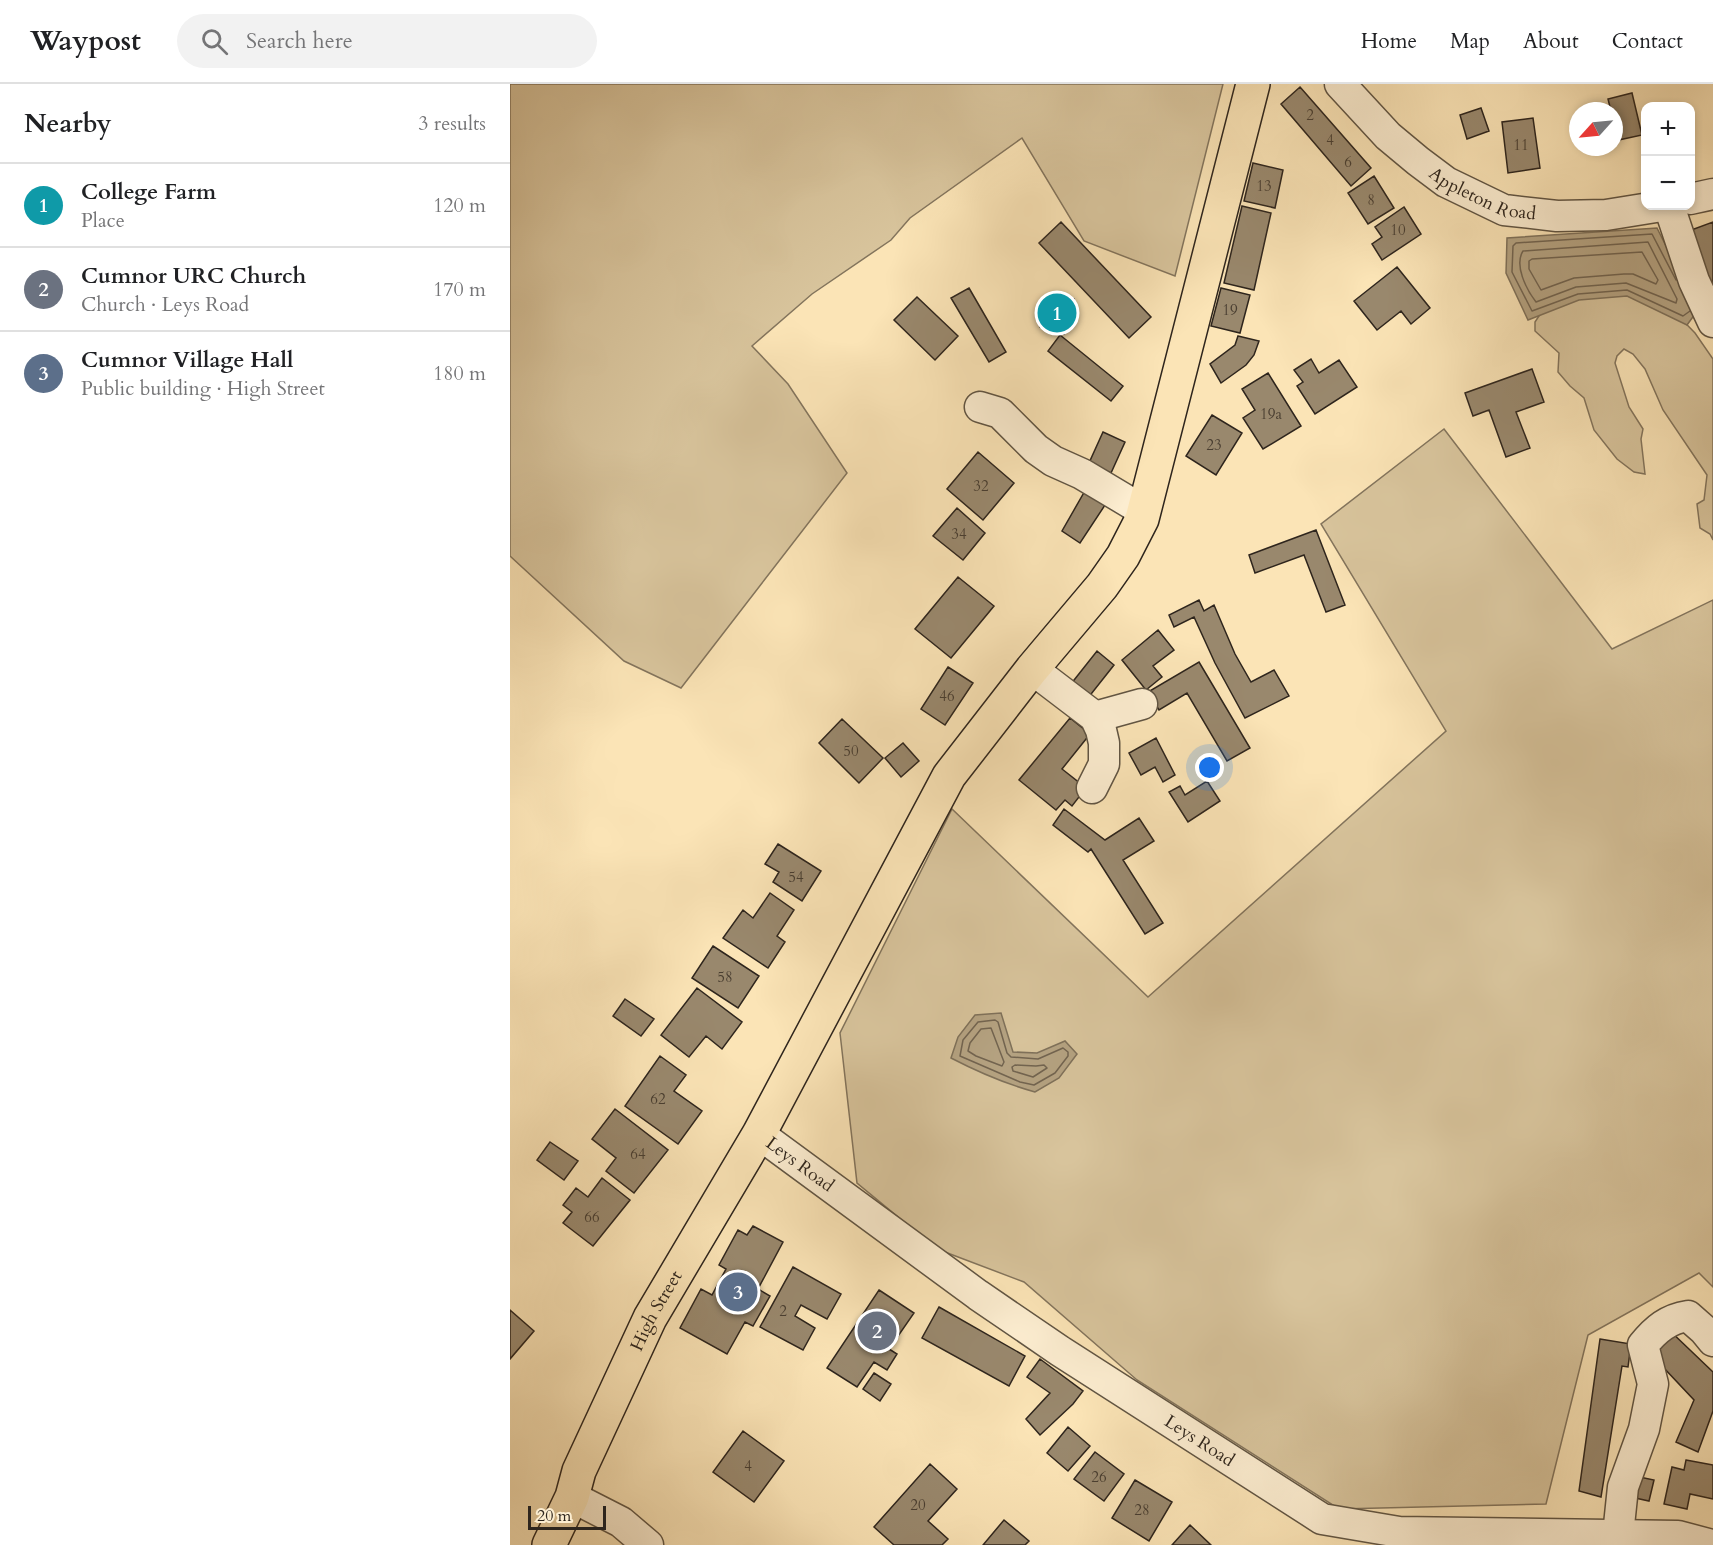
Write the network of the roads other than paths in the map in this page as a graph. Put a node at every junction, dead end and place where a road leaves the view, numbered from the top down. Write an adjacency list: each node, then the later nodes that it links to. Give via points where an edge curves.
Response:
1 (1252, 84): 9 (main road, High Street)
2 (1340, 84): 5 (street, Appleton Road, via 1388,136 1418,161 1446,182 1504,210 1557,216)
3 (1713, 194): 4 (street)
4 (1695, 198)
5 (1641, 209)
6 (1670, 210): 7 (street, via 1694,281)
7 (1713, 322)
8 (981, 406): 9 (street, via 1000,413 1053,461)
9 (1144, 511): 10 (main road, High Street, via 1123,556 1102,586)
10 (1032, 669): 12 (street); 14 (main road, High Street, via 949,776)
11 (1142, 704): 12 (street)
12 (1095, 717): 13 (street, via 1103,736 1104,764)
13 (1092, 788)
14 (759, 1134): 16 (main road, High Street, via 650,1318 579,1471); 17 (street, Leys Road, via 978,1295 1322,1519 1399,1533)
15 (1713, 1341): 17 (street, via 1688,1316 1674,1318 1655,1330 1643,1345 1653,1384 1644,1430 1623,1487)
16 (572, 1497): 18 (main road, High Street); 19 (street, via 621,1522)
17 (1618, 1535): 20 (street, Leys Road, via 1678,1536)
18 (549, 1545)
19 (648, 1545)
20 (1712, 1545)

